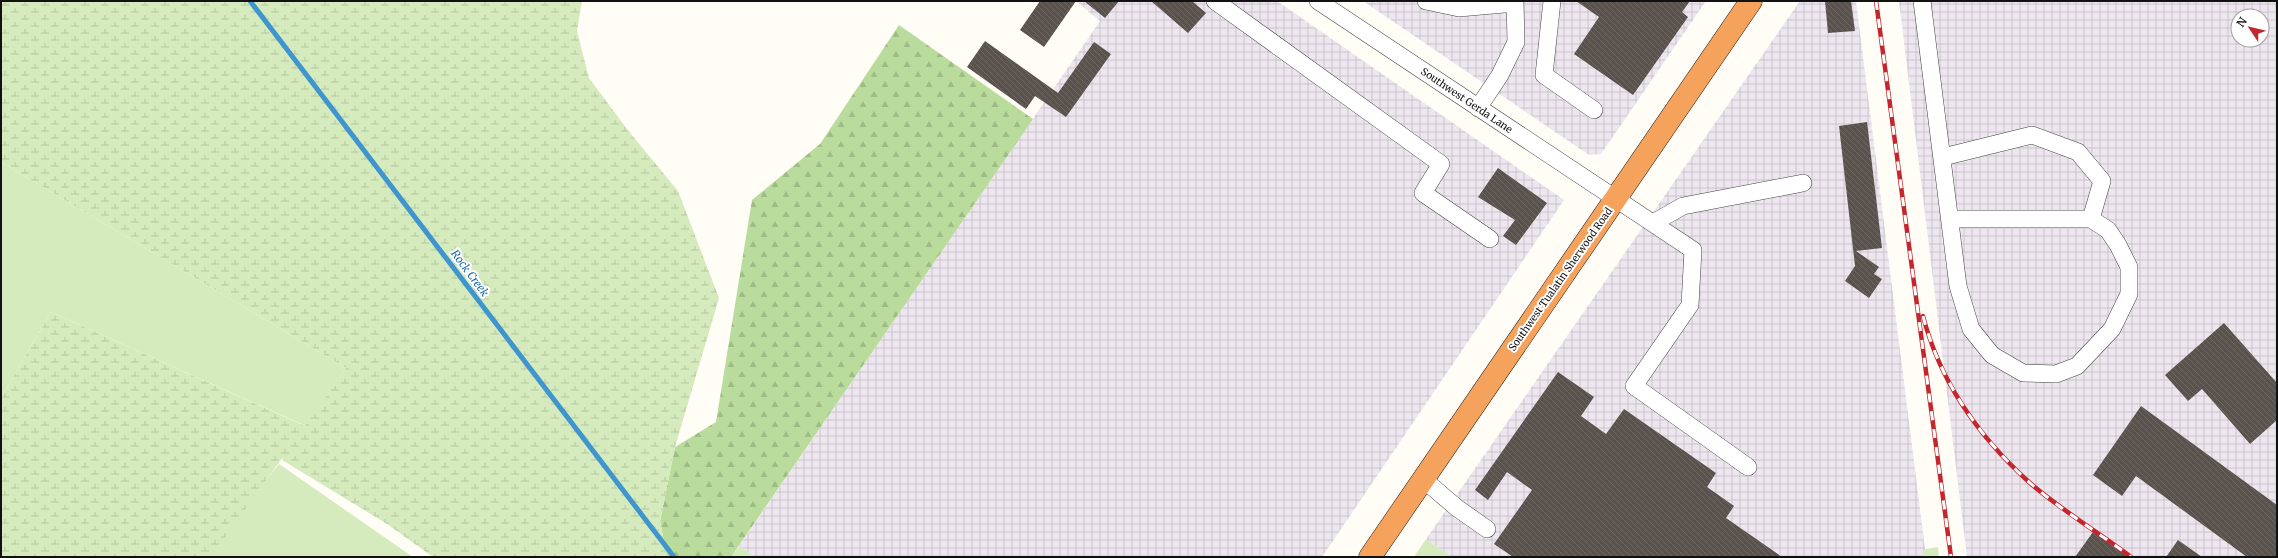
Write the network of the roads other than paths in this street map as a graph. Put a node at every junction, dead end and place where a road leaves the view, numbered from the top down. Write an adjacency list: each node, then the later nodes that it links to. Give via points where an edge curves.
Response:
1 (1318, 1): 8 (street, Southwest Gerda Lane)
2 (1426, 1): 6 (street, via 1459,8)
3 (1552, 1): 9 (street, via 1544,75)
4 (1751, 1): 12 (highway, Southwest Tualatin Sherwood Road)
5 (1922, 1): 10 (street)
6 (1515, 2): 8 (street, via 1516,42 1500,75)
7 (1225, 4): 16 (street, via 1441,164 1423,193)
8 (1478, 108): 12 (street, Southwest Gerda Lane)
9 (1594, 110)
10 (1943, 157): 13 (street); 14 (street, via 2032,135 2078,152 2102,181)
11 (1803, 183): 15 (street, via 1683,206)
12 (1616, 198): 15 (street, Southwest Gerda Lane); 18 (highway, Southwest Tualatin Sherwood Road)
13 (1951, 219): 14 (street); 14 (street, via 1958,286 1971,329 1992,355 2023,373 2056,374 2077,366 2112,329 2130,294 2129,267 2118,245 2108,230)
14 (2091, 219)
15 (1653, 223): 17 (street, Southwest Gerda Lane, via 1693,250 1690,305 1634,386)
16 (1490, 239)
17 (1748, 467)
18 (1422, 478): 19 (street); 20 (highway, Southwest Tualatin Sherwood Road)
19 (1487, 529)
20 (1370, 557)

